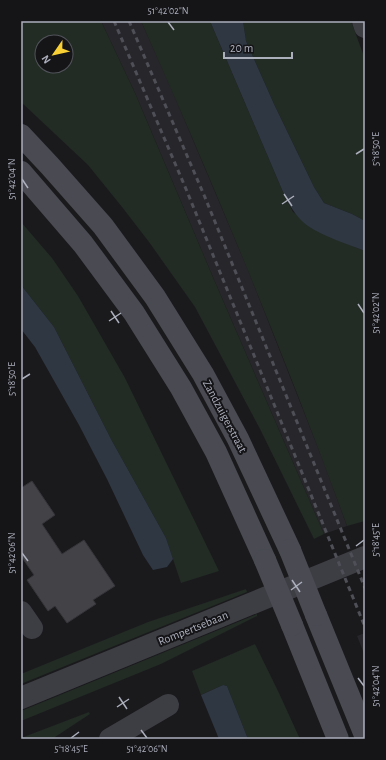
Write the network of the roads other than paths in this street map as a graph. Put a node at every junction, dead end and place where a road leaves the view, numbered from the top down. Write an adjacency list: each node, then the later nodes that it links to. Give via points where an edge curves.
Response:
1 (363, 21): 2 (street)
2 (365, 27)
3 (21, 135): 8 (main road, Zandzuigerstraat, bridge, via 103,226 155,297 203,374 238,439 290,550)
4 (21, 172): 10 (main road, Zandzuigerstraat, bridge, via 83,244 134,313 181,388 216,452 265,560)
5 (365, 558): 6 (street, Rompertsebaan)
6 (21, 698)
7 (168, 705): 9 (street)
8 (365, 736)
9 (110, 739)
10 (338, 739)

